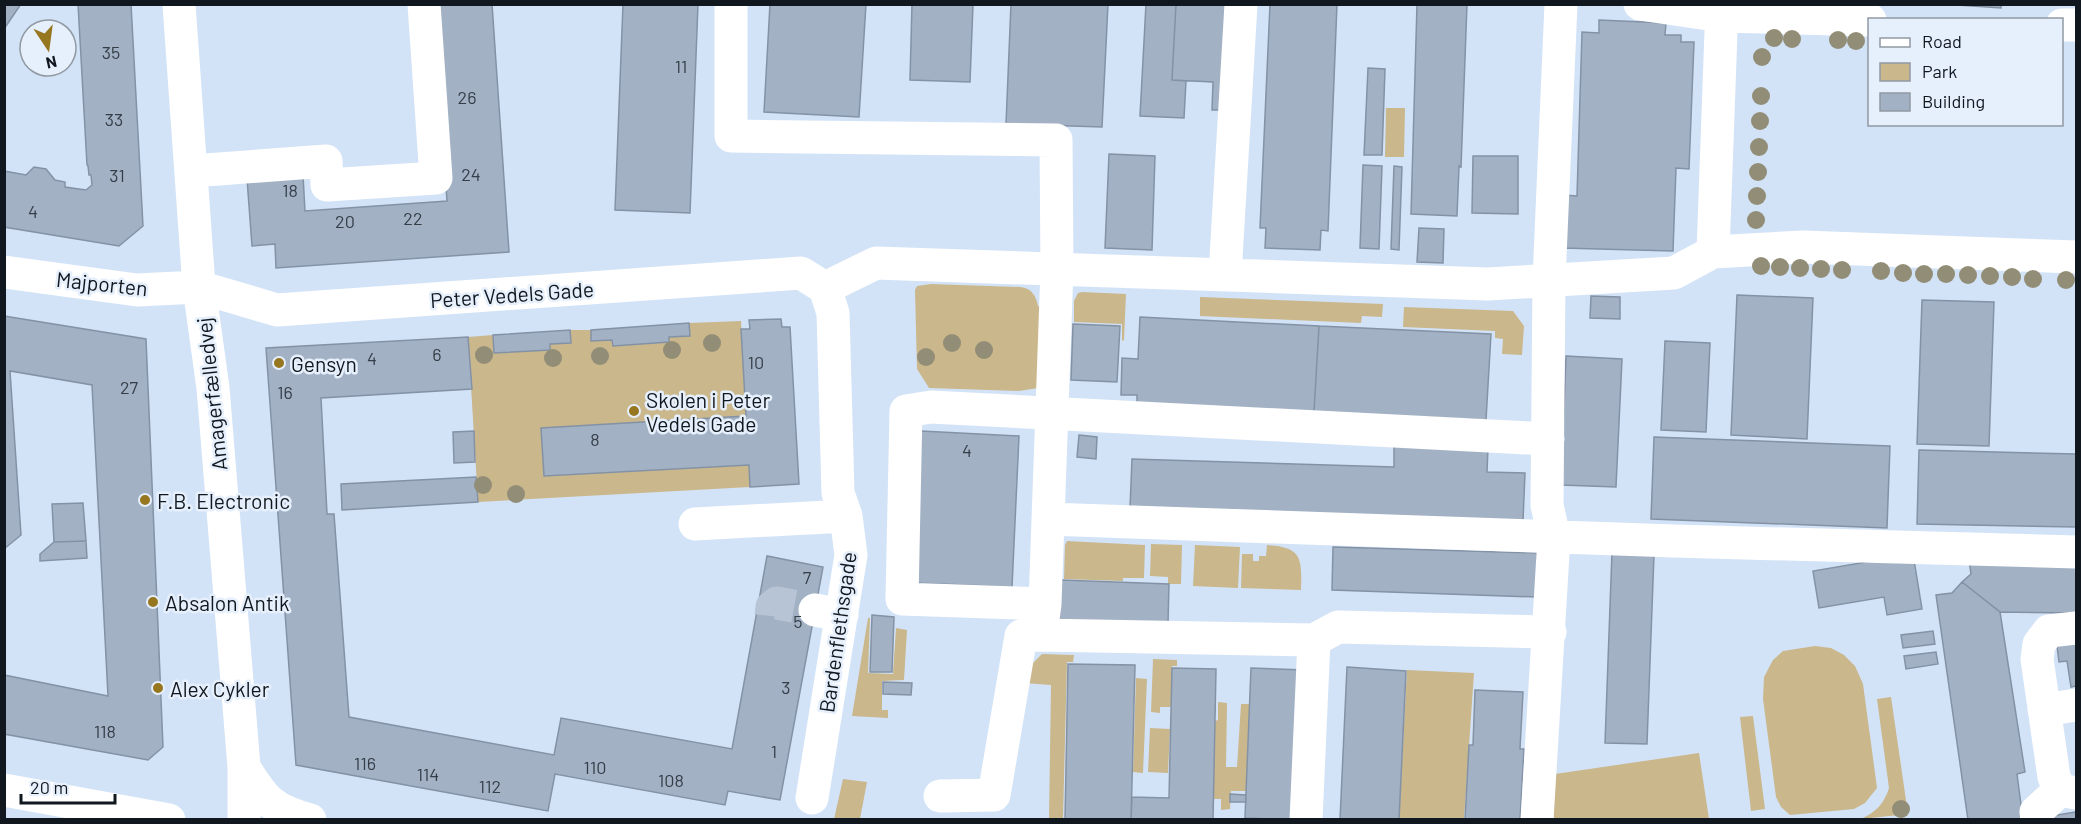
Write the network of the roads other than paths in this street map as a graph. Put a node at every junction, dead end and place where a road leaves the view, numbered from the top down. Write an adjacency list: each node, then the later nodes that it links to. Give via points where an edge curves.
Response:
1 (179, 4): 9 (street, Amagerfælledvej)
2 (424, 4): 9 (street, via 436,177 327,185 326,161)
3 (731, 4): 12 (street, via 731,135 1056,140)
4 (1241, 4): 14 (street)
5 (1561, 4): 15 (street)
6 (1640, 4): 7 (street)
7 (1722, 10): 8 (street); 10 (street)
8 (1868, 20)
9 (192, 171): 16 (street, Amagerfælledvej)
10 (1713, 252): 11 (street, via 1803,247); 15 (street, via 1674,273)
11 (2076, 257)
12 (1056, 269): 14 (street); 17 (street, via 876,263); 18 (street)
13 (4, 272): 16 (street, Majporten, via 137,290)
14 (1225, 275): 15 (street, via 1488,284)
15 (1549, 280): 19 (street)
16 (199, 286): 17 (street, Peter Vedels Gade, via 277,310 801,273); 31 (street, Amagerfælledvej, via 213,388)
17 (825, 288): 20 (street, Bardenflethsgade, via 833,313 838,493)
18 (1052, 414): 19 (street); 21 (street); 25 (street, via 931,407 906,411 902,599)
19 (1548, 439): 23 (street, via 1547,504)
20 (846, 516): 22 (street); 35 (street, Bardenflethsgade, via 851,555 829,612)
21 (1048, 519): 23 (street); 25 (street)
22 (695, 524)
23 (1554, 537): 24 (street); 27 (street)
24 (2076, 552)
25 (1043, 620): 28 (street); 34 (street, via 1022,636 994,795)
26 (2076, 627): 30 (street, via 2049,631 2039,644 2037,659)
27 (1550, 632): 28 (street, via 1338,627); 40 (street)
28 (1314, 640): 39 (street)
29 (2076, 705): 30 (street)
30 (2044, 710): 33 (street, via 2054,777)
31 (244, 767): 37 (street, Amagerfælledvej); 38 (street, via 261,795 272,804 289,814)
32 (4, 790): 36 (street)
33 (2068, 792): 41 (street, via 2036,812)
34 (940, 796)
35 (812, 798)
36 (170, 819)
37 (244, 819)
38 (310, 819)
39 (1306, 819)
40 (1537, 819)
41 (2037, 819)

